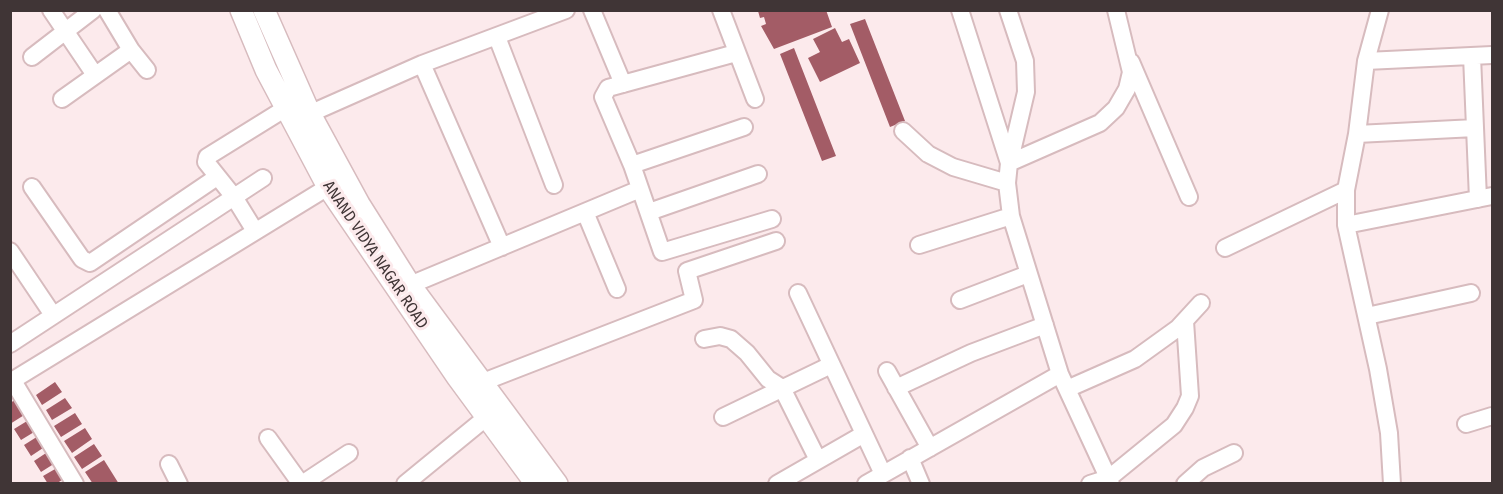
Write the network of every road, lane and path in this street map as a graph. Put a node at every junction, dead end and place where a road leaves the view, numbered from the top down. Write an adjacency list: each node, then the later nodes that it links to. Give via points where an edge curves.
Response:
1 (51, 10): 13 (street)
2 (93, 10): 13 (street)
3 (107, 10): 15 (street)
4 (241, 10): 28 (main road, ANAND VIDYA NAGAR ROAD)
5 (264, 10): 28 (main road, ANAND VIDYA NAGAR ROAD)
6 (566, 10): 14 (street)
7 (592, 10): 25 (street)
8 (722, 10): 17 (street)
9 (960, 10): 33 (street)
10 (1008, 10): 33 (street, via 1025,61 1026,92)
11 (1116, 10): 16 (street)
12 (1380, 10): 21 (street)
13 (66, 32): 20 (street); 24 (street)
14 (497, 37): 22 (street); 39 (street)
15 (131, 50): 23 (street); 24 (street)
16 (1126, 50): 33 (street, via 1131,72 1116,108 1100,123); 45 (street)
17 (736, 53): 25 (street); 27 (street)
18 (1492, 55): 19 (street)
19 (1472, 56): 21 (street); 30 (street)
20 (32, 57)
21 (1366, 61): 32 (street)
22 (422, 64): 28 (street); 55 (street)
23 (147, 70)
24 (95, 75): 26 (street)
25 (623, 84): 34 (street, via 608,88 603,97)
26 (62, 99)
27 (755, 99)
28 (296, 114): 36 (street, via 210,154 206,162); 41 (main road, ANAND VIDYA NAGAR ROAD); 59 (main road, ANAND VIDYA NAGAR ROAD)
29 (744, 127): 34 (street)
30 (1475, 128): 32 (street); 46 (street)
31 (903, 131): 38 (street, via 928,154 953,167)
32 (1357, 134): 43 (street)
33 (1009, 164): 38 (street)
34 (632, 165): 42 (street)
35 (758, 174): 48 (street)
36 (217, 177): 40 (street, via 90,263 82,259); 44 (street)
37 (263, 178): 44 (street)
38 (1006, 183): 49 (street)
39 (554, 186)
40 (32, 187)
41 (328, 187): 52 (street); 78 (main road, ANAND VIDYA NAGAR ROAD)
42 (640, 189): 47 (street); 48 (street)
43 (1346, 190): 51 (street); 56 (street)
44 (234, 197): 52 (street); 65 (street)
45 (1189, 197)
46 (1485, 198): 51 (street)
47 (585, 212): 55 (street); 60 (street)
48 (649, 212): 50 (street, via 662,252)
49 (1011, 216): 54 (street); 58 (street)
50 (772, 219)
51 (1346, 225): 66 (street)
52 (255, 231): 74 (street)
53 (776, 241): 75 (street, via 687,271 694,300)
54 (919, 244)
55 (502, 247): 59 (street)
56 (1226, 248)
57 (10, 251): 65 (street)
58 (1029, 274): 63 (street); 68 (street)
59 (410, 285): 75 (main road, ANAND VIDYA NAGAR ROAD)
60 (616, 289)
61 (798, 293): 71 (street)
62 (1471, 293): 66 (street)
63 (960, 300)
64 (1201, 303): 67 (street)
65 (53, 315): 69 (street)
66 (1366, 316): 103 (street, via 1389,433)
67 (1185, 321): 73 (street, via 1135,359); 91 (street, via 1190,396 1185,408 1174,425)
68 (1045, 325): 73 (street); 77 (street, via 971,353)
69 (12, 339)
70 (704, 339): 76 (street, via 731,339 768,379)
71 (831, 365): 76 (street); 82 (street)
72 (887, 371): 77 (street)
73 (1064, 381): 84 (street); 91 (street)
74 (12, 382): 92 (street)
75 (483, 382): 97 (main road, ANAND VIDYA NAGAR ROAD)
76 (782, 388): 80 (street); 88 (street)
77 (896, 388): 84 (street)
78 (488, 416): 95 (street); 96 (main road, ANAND VIDYA NAGAR ROAD)
79 (1492, 416): 81 (street)
80 (723, 417)
81 (1466, 424)
82 (864, 434): 88 (street); 90 (street)
83 (268, 438): 94 (street)
84 (930, 448): 87 (street)
85 (349, 453): 94 (street)
86 (1234, 453): 102 (street, via 1203,468)
87 (910, 458): 90 (street); 100 (street)
88 (818, 460): 98 (street)
89 (169, 464): 93 (street)
90 (883, 474): 99 (street)
91 (1110, 481): 101 (street)
92 (75, 483)
93 (179, 483)
94 (301, 483)
95 (405, 483)
96 (536, 483)
97 (557, 483)
98 (777, 483)
99 (866, 483)
100 (921, 483)
101 (1090, 483)
102 (1185, 483)
103 (1392, 483)

